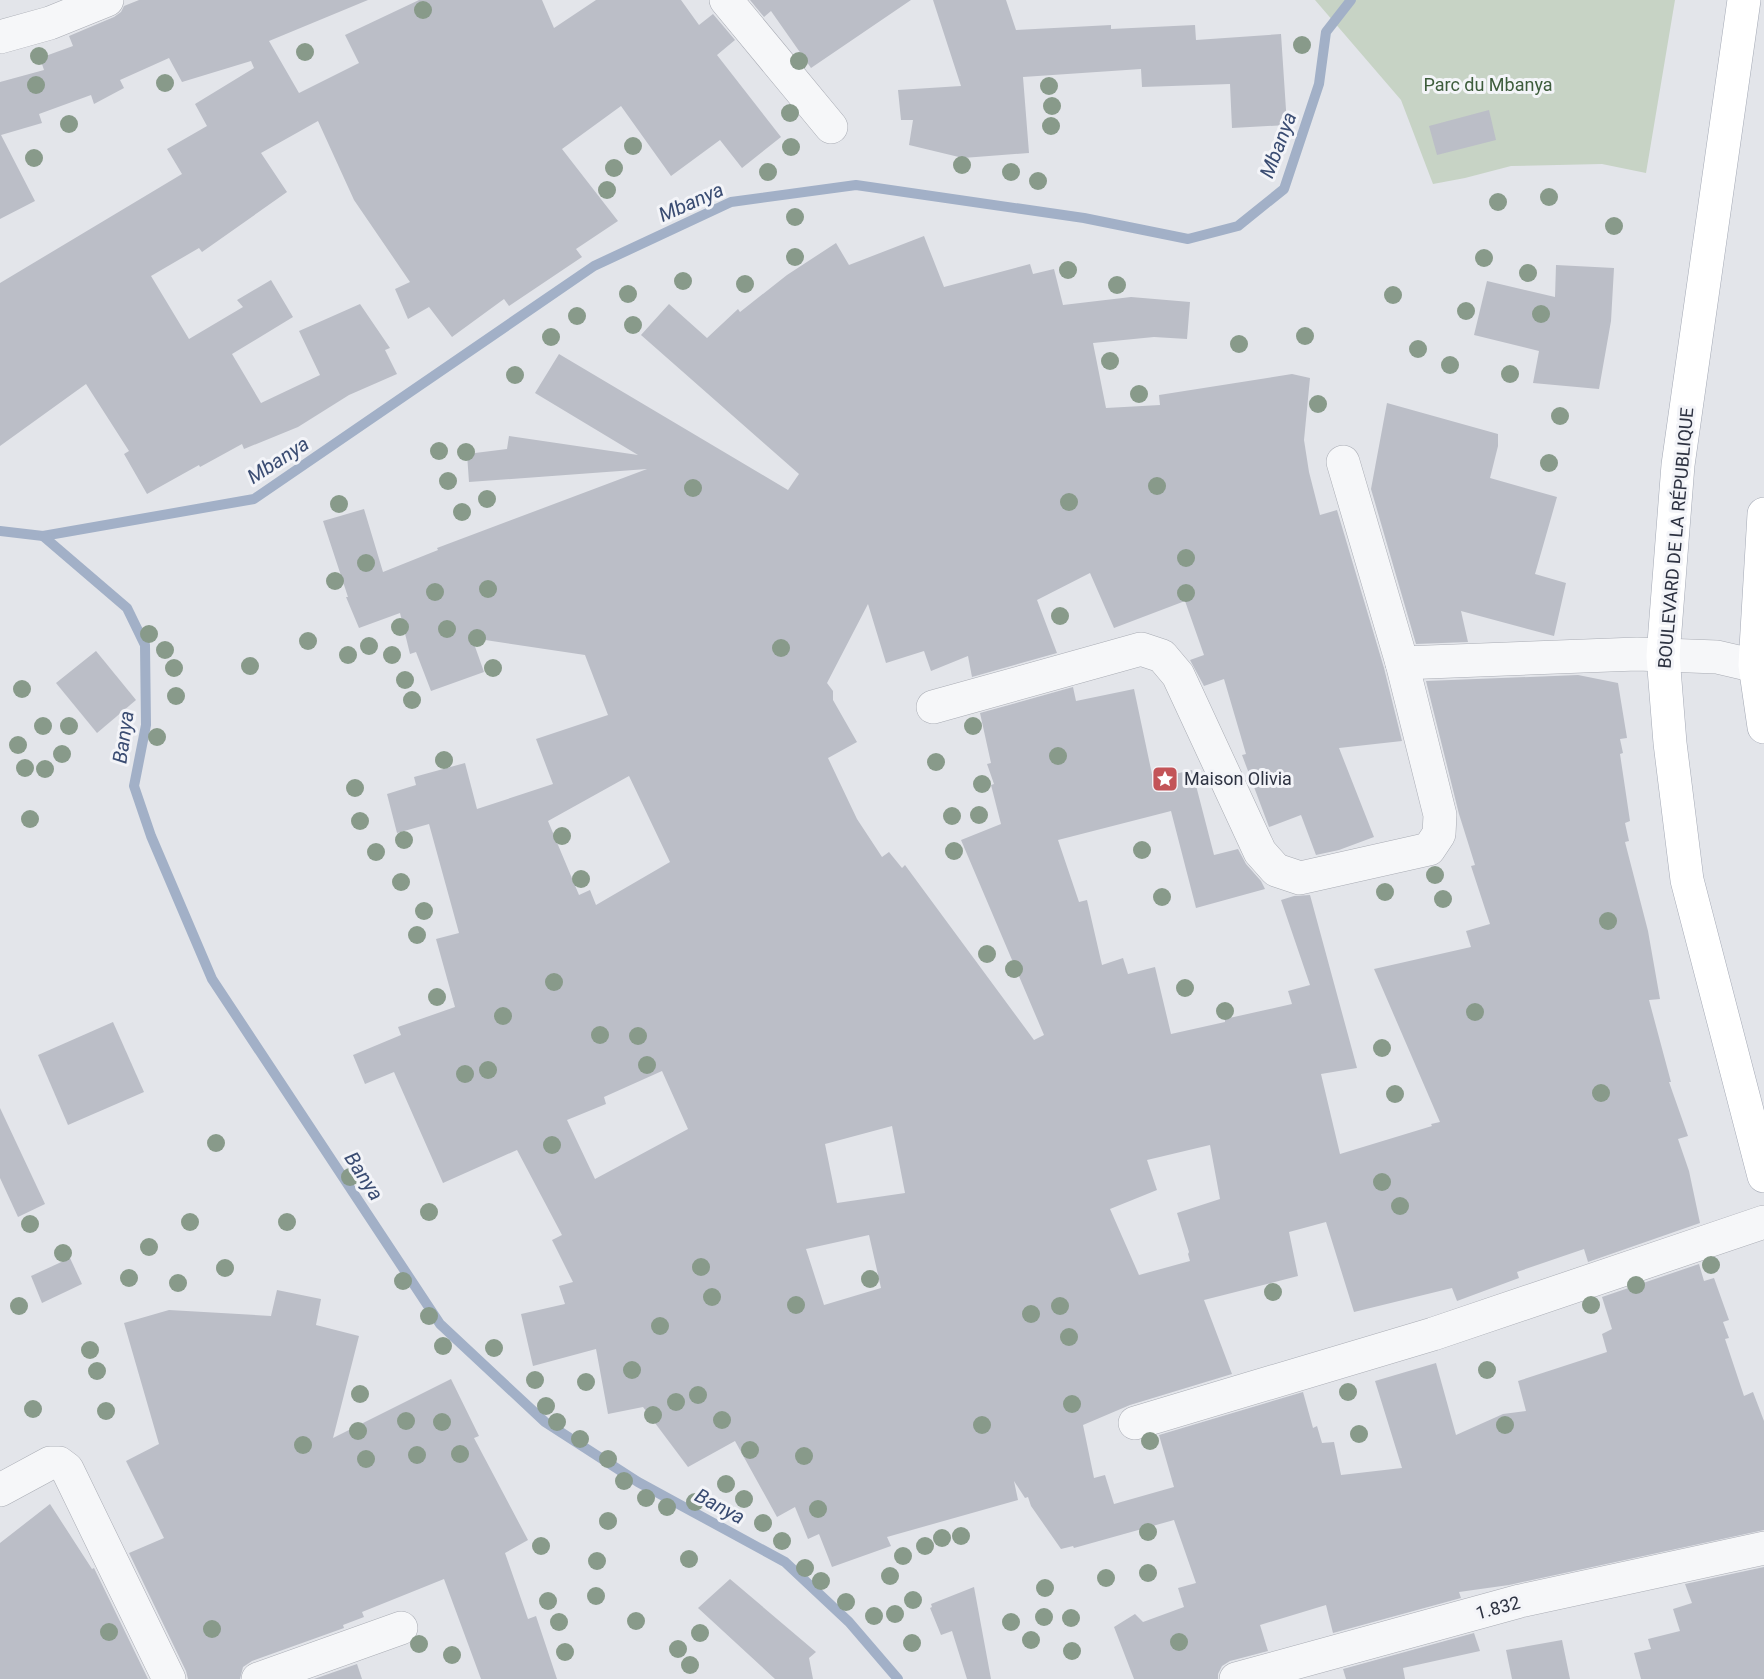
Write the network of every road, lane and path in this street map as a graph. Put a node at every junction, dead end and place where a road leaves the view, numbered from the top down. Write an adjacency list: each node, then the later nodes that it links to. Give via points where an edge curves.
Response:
1 (107, 0): 4 (street, via 50,23)
2 (726, 0): 5 (street)
3 (1744, 0): 8 (main road, BOULEVARD DE LA RÉPUBLIQUE, via 1678,465)
4 (0, 37)
5 (831, 127)
6 (1343, 462): 9 (street)
7 (1764, 514): 10 (main road)
8 (1663, 656): 9 (street); 10 (street, via 1717,657); 13 (main road, BOULEVARD DE LA RÉPUBLIQUE, via 1687,880)
9 (1402, 663): 11 (street, via 1440,815 1439,834 1429,849 1300,878 1276,870 1260,852 1178,675 1162,656 1141,649)
10 (1759, 667): 12 (main road)
11 (933, 707)
12 (1764, 727)
13 (1764, 1176)
14 (1764, 1222): 15 (street, via 1433,1334)
15 (1135, 1423)
16 (0, 1490): 19 (street, via 50,1463 59,1463 66,1469)
17 (1764, 1548): 21 (street, 1.832, via 1520,1601)
18 (401, 1628): 20 (street)
19 (169, 1679)
20 (258, 1679)
21 (1236, 1679)

